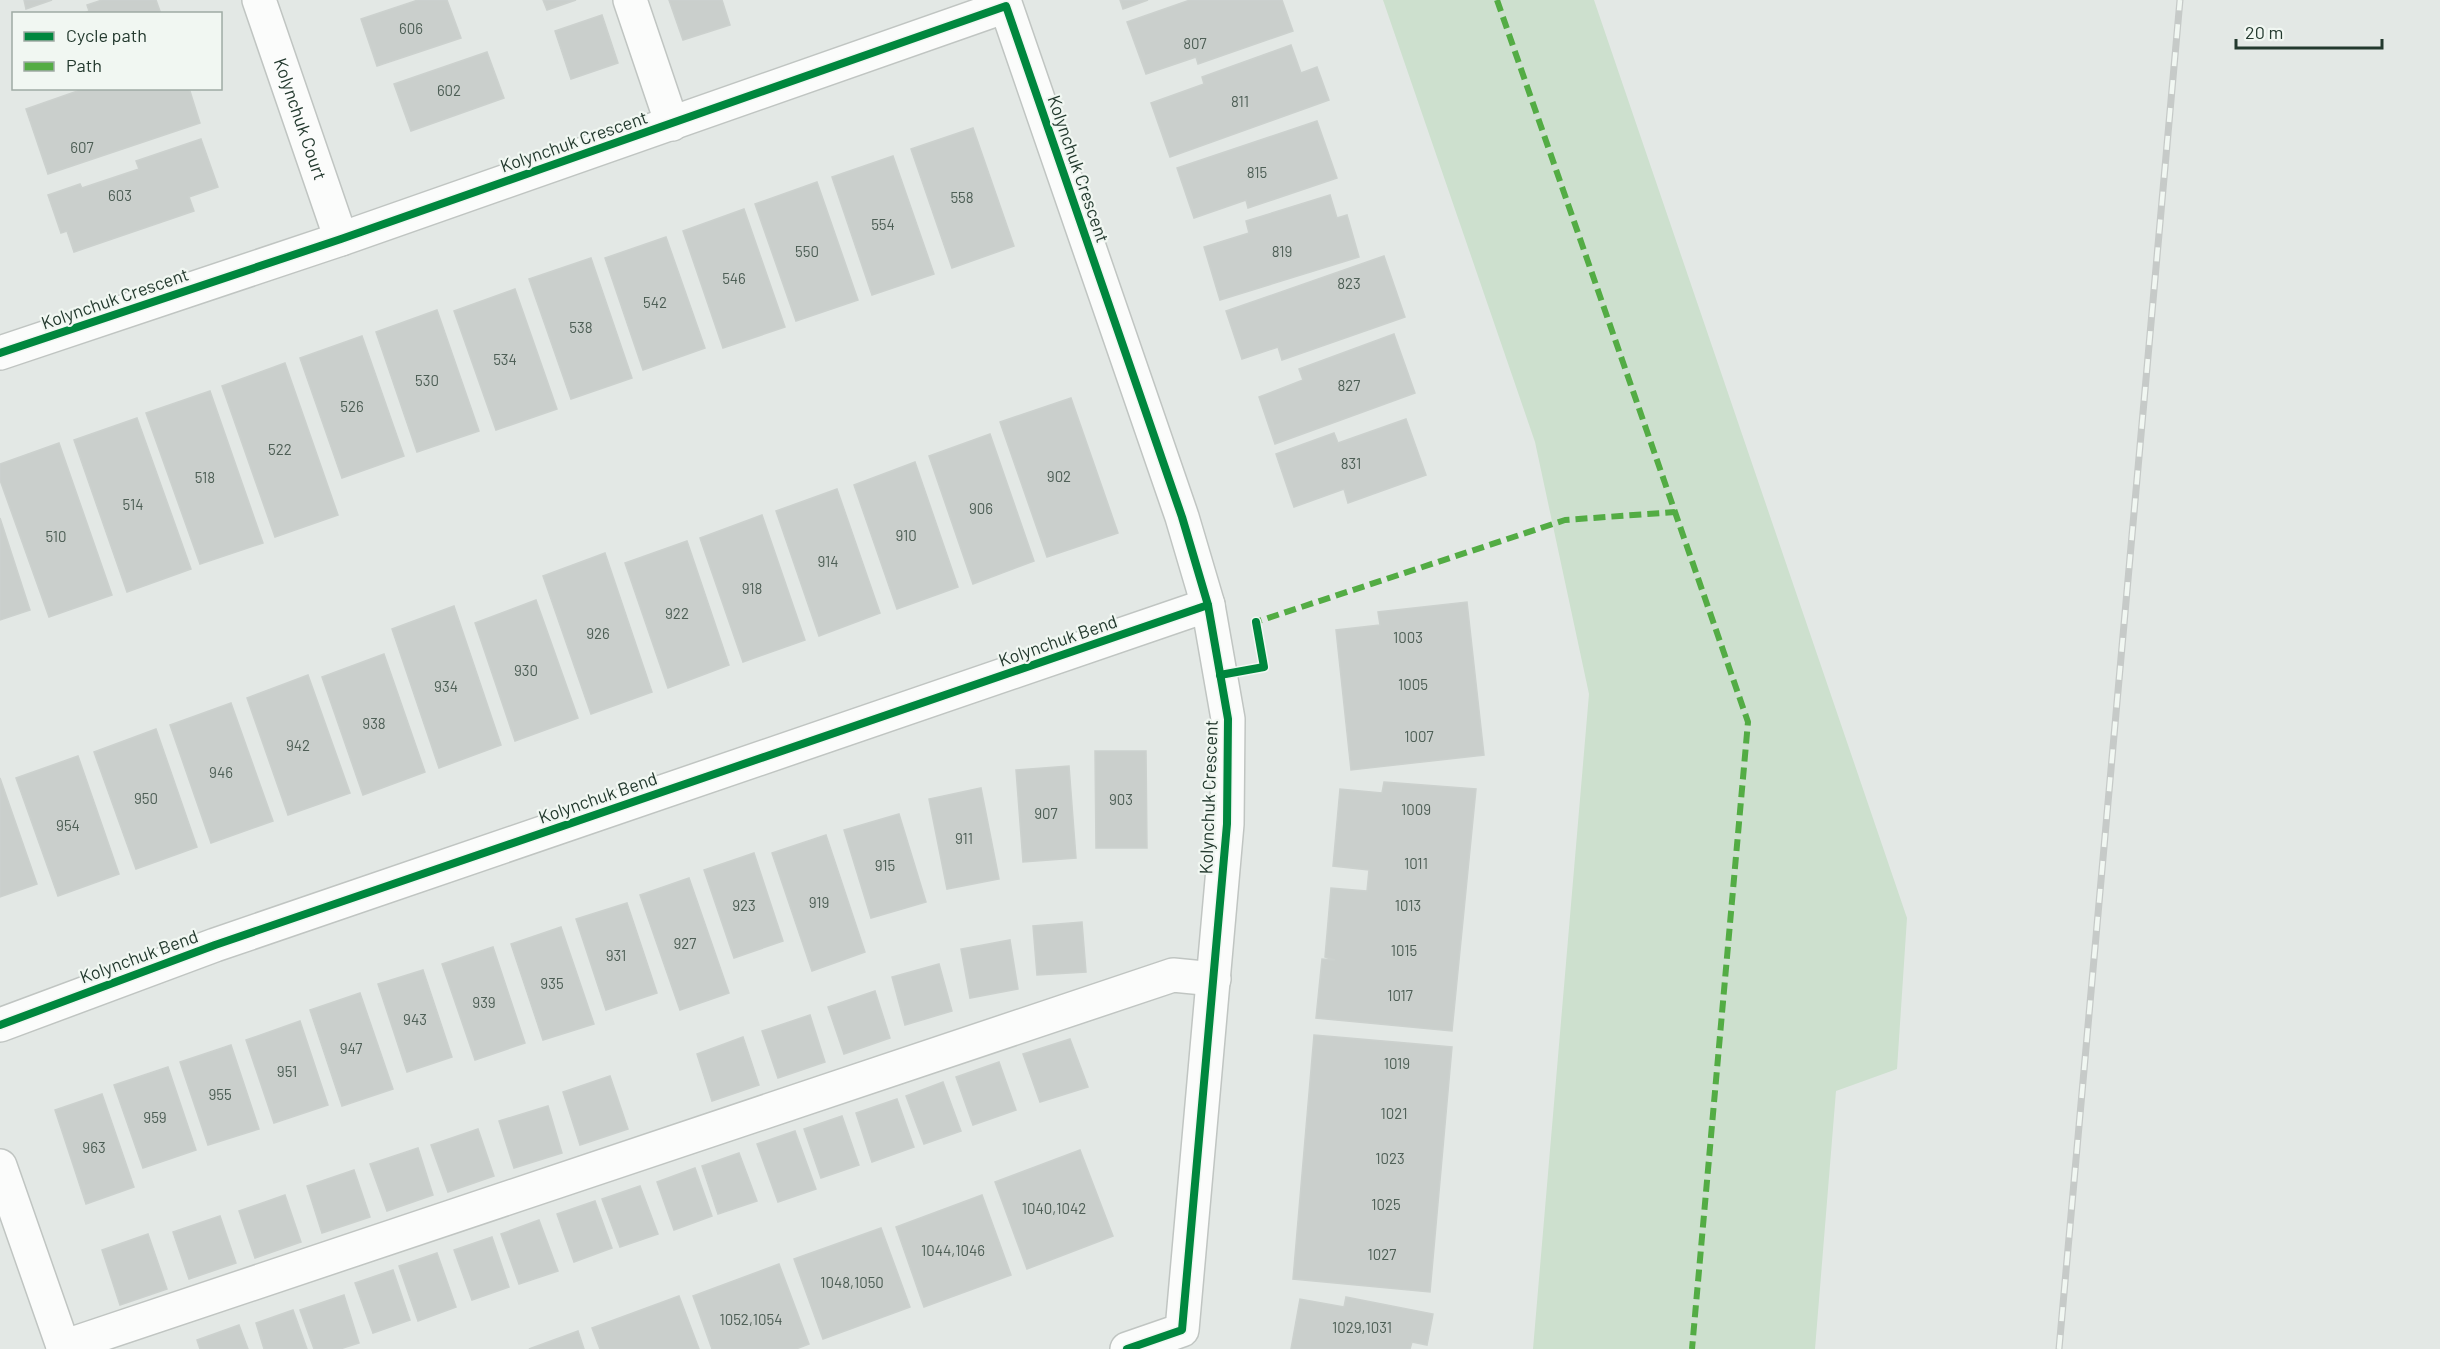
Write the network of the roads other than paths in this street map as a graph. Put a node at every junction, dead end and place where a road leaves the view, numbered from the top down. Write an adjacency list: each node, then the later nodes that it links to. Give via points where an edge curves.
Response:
1 (259, 0): 5 (street, Kolynchuk Court)
2 (630, 0): 4 (street)
3 (1005, 3): 4 (street, Kolynchuk Crescent); 7 (street, Kolynchuk Crescent, via 1182,517)
4 (672, 124): 5 (street, Kolynchuk Crescent)
5 (341, 239): 6 (street, Kolynchuk Crescent)
6 (0, 353)
7 (1208, 605): 8 (street, Kolynchuk Crescent, via 1228,719 1227,824); 9 (street, Kolynchuk Bend, via 215,945)
8 (1214, 979): 11 (street, via 1173,975); 12 (street, Kolynchuk Crescent, via 1182,1330)
9 (0, 1025)
10 (0, 1166): 11 (street)
11 (64, 1348)
12 (1126, 1349)

